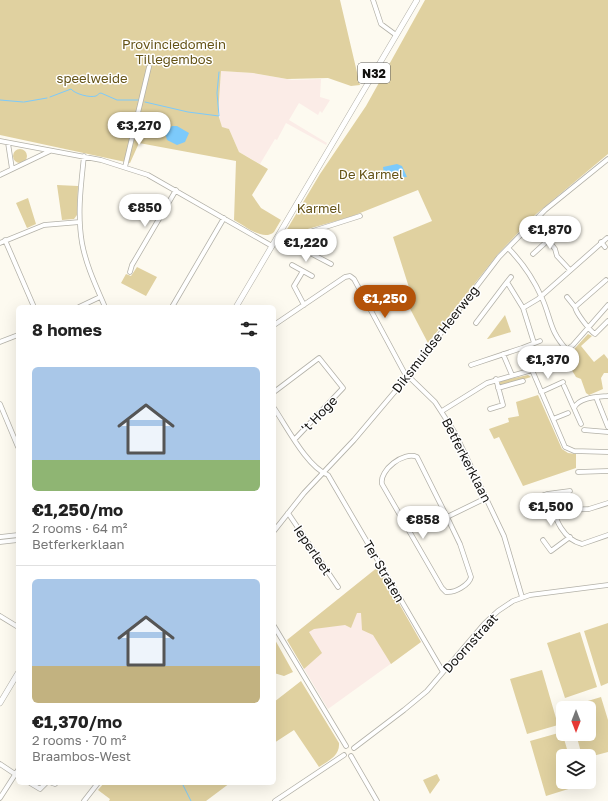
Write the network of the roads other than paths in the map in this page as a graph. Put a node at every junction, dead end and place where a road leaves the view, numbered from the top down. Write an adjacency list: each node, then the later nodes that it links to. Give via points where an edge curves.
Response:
1 (373, 0): 3 (street, via 381,24)
2 (418, 0): 3 (main road, N32)
3 (396, 35): 18 (main road, N32)
4 (149, 67): 10 (street)
5 (0, 141): 6 (street)
6 (8, 143): 7 (street); 11 (street)
7 (50, 151): 8 (street); 11 (street)
8 (84, 156): 10 (street); 16 (street)
9 (608, 159): 27 (street, Diksmuidse Heerweg, via 545,210)
10 (125, 167): 13 (street, via 148,175)
11 (12, 169): 12 (street)
12 (0, 175)
13 (176, 190): 15 (street); 33 (street)
14 (360, 216): 21 (street)
15 (224, 218): 25 (street); 44 (street)
16 (80, 222): 20 (street, via 44,225); 39 (street, via 82,244)
17 (556, 233): 22 (street)
18 (278, 236): 21 (street); 25 (main road, N32)
19 (607, 238): 24 (street)
20 (5, 240): 23 (street); 41 (street)
21 (288, 240): 29 (street)
22 (548, 240): 28 (street); 31 (street, via 557,256)
23 (0, 242)
24 (601, 242): 26 (street); 31 (street)
25 (272, 246): 45 (main road, N32)
26 (606, 247)
27 (508, 248): 38 (street, via 518,258); 63 (street, Diksmuidse Heerweg, via 482,278)
28 (533, 254)
29 (331, 264)
30 (292, 265): 32 (street)
31 (570, 270): 38 (street)
32 (303, 271): 34 (street); 46 (street, via 294,286)
33 (130, 272)
34 (312, 276)
35 (511, 277): 37 (street)
36 (602, 281): 48 (street)
37 (507, 282): 49 (street); 51 (street)
38 (541, 296): 49 (street); 58 (street, via 553,332)
39 (100, 297): 42 (street); 43 (street)
40 (567, 297): 48 (street)
41 (33, 305)
42 (83, 305)
43 (104, 305)
44 (173, 305)
45 (237, 305)
46 (304, 305): 52 (street); 63 (street, Betferkerklaan, via 350,276)
47 (608, 305): 53 (street)
48 (575, 307): 53 (street)
49 (523, 308): 57 (street)
50 (608, 321): 53 (street, via 595,334)
51 (476, 323)
52 (276, 324)
53 (588, 328): 58 (street)
54 (16, 335): 56 (street)
55 (540, 340): 57 (street)
56 (0, 342)
57 (534, 343): 59 (street)
58 (567, 350): 61 (street, via 549,363)
59 (503, 354): 60 (street); 62 (street)
60 (472, 364)
61 (532, 370): 62 (street); 68 (street)
62 (512, 375): 64 (street)
63 (408, 376): 75 (street, Betferkerklaan); 87 (street, Diksmuidse Heerweg)
64 (496, 379): 66 (street); 75 (street)
65 (523, 381): 66 (street)
66 (498, 388): 73 (street, via 503,405)
67 (276, 390): 82 (street, 't Hoge, via 319,358 344,388)
68 (541, 392): 72 (street, via 563,384); 77 (street)
69 (608, 396): 70 (street)
70 (596, 397): 72 (street, via 577,404); 79 (street)
71 (0, 404): 83 (street)
72 (574, 408): 78 (street)
73 (490, 410)
74 (276, 411): 82 (street, 't Hoge)
75 (442, 411): 90 (street, Betferkerklaan)
76 (568, 413): 77 (street)
77 (553, 419): 84 (street, via 563,444 569,450)
78 (581, 424)
79 (608, 427)
80 (584, 430): 81 (street)
81 (608, 432)
82 (295, 439): 87 (street, 't Hoge, via 312,463)
83 (16, 442)
84 (608, 452)
85 (608, 471): 86 (street)
86 (578, 472)
87 (323, 473): 93 (street, Diksmuidse Heerweg); 110 (street, Ter Straten, via 328,475)
88 (570, 491): 89 (street)
89 (547, 494): 91 (street); 95 (street)
90 (486, 498): 94 (street); 106 (street, Betferkerklaan, via 506,543)
91 (532, 499)
92 (608, 503): 95 (street, via 589,509 569,510)
93 (288, 513): 96 (street, Diksmuidse Heerweg); 105 (street, Ieperleet)
94 (447, 517): 94 (street, via 460,544 470,576 467,583 449,592 442,588 382,484 384,472 404,456 417,457)
95 (555, 517): 100 (street)
96 (276, 528)
97 (16, 535): 99 (street)
98 (608, 535): 100 (street, via 584,544 576,543)
99 (0, 537)
100 (570, 538): 102 (street, via 551,551)
101 (16, 540): 103 (street)
102 (543, 540)
103 (0, 542)
104 (608, 585): 106 (street, Doornstraat)
105 (338, 587)
106 (522, 597): 110 (street, Doornstraat, via 495,613)
107 (0, 616): 108 (street)
108 (16, 626)
109 (276, 629): 113 (street)
110 (443, 672): 114 (street, Doornstraat, via 416,702)
111 (16, 676): 112 (main road)
112 (0, 703)
113 (346, 746): 114 (street); 115 (street, via 343,750)
114 (354, 748): 116 (street)
115 (344, 755): 116 (street); 125 (street)
116 (351, 756): 126 (street)
117 (0, 764): 118 (street)
118 (16, 772)
119 (16, 774): 123 (street)
120 (33, 785): 121 (street, via 40,789)
121 (44, 785)
122 (96, 785): 124 (street)
123 (0, 798)
124 (84, 801)
125 (275, 801)
126 (378, 801)

